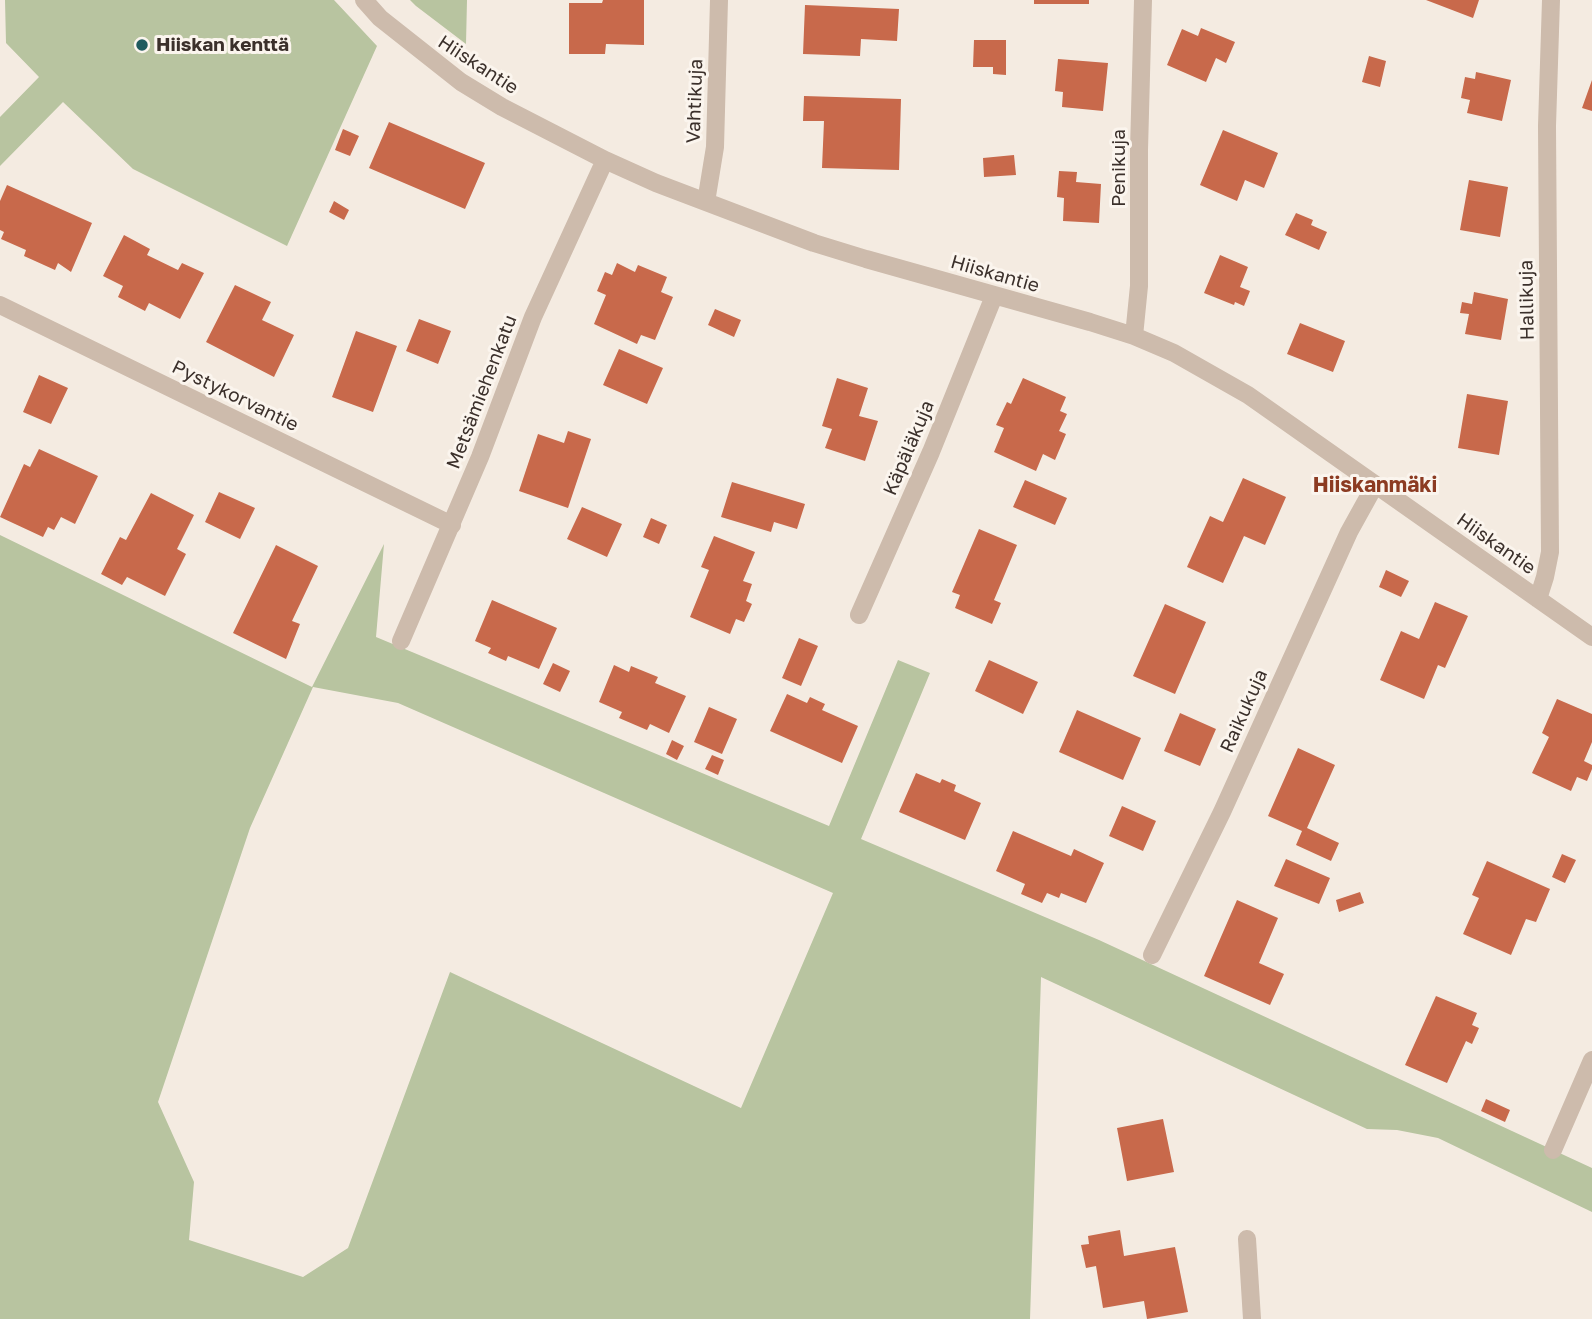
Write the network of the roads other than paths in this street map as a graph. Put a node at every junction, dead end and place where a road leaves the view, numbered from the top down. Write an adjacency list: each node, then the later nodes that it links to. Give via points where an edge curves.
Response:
1 (363, 0): 5 (street, Hiiskantie, via 460,82)
2 (719, 0): 6 (street, Vahtikuja, via 715,147)
3 (1143, 0): 9 (street, Penikuja, via 1139,286)
4 (1551, 0): 12 (street, Hallikuja, via 1547,126 1550,552)
5 (605, 160): 6 (street, Hiiskantie); 11 (street, Metsämiehenkatu, via 533,317)
6 (706, 202): 7 (street, Hiiskantie, via 827,247)
7 (994, 296): 9 (street, Hiiskantie); 13 (street, Käpäläkuja)
8 (0, 305): 11 (street, Pystykorvantie)
9 (1134, 335): 10 (street, Hiiskantie, via 1221,379)
10 (1375, 485): 12 (street, Hiiskantie); 16 (street, Raikukuja)
11 (452, 525): 15 (street, Metsämiehenkatu)
12 (1538, 599): 14 (street, Hiiskantie)
13 (859, 615)
14 (1592, 637)
15 (401, 641)
16 (1152, 955)
17 (1592, 1059): 18 (street)
18 (1553, 1150)
19 (1247, 1240): 20 (street)
20 (1252, 1319)

